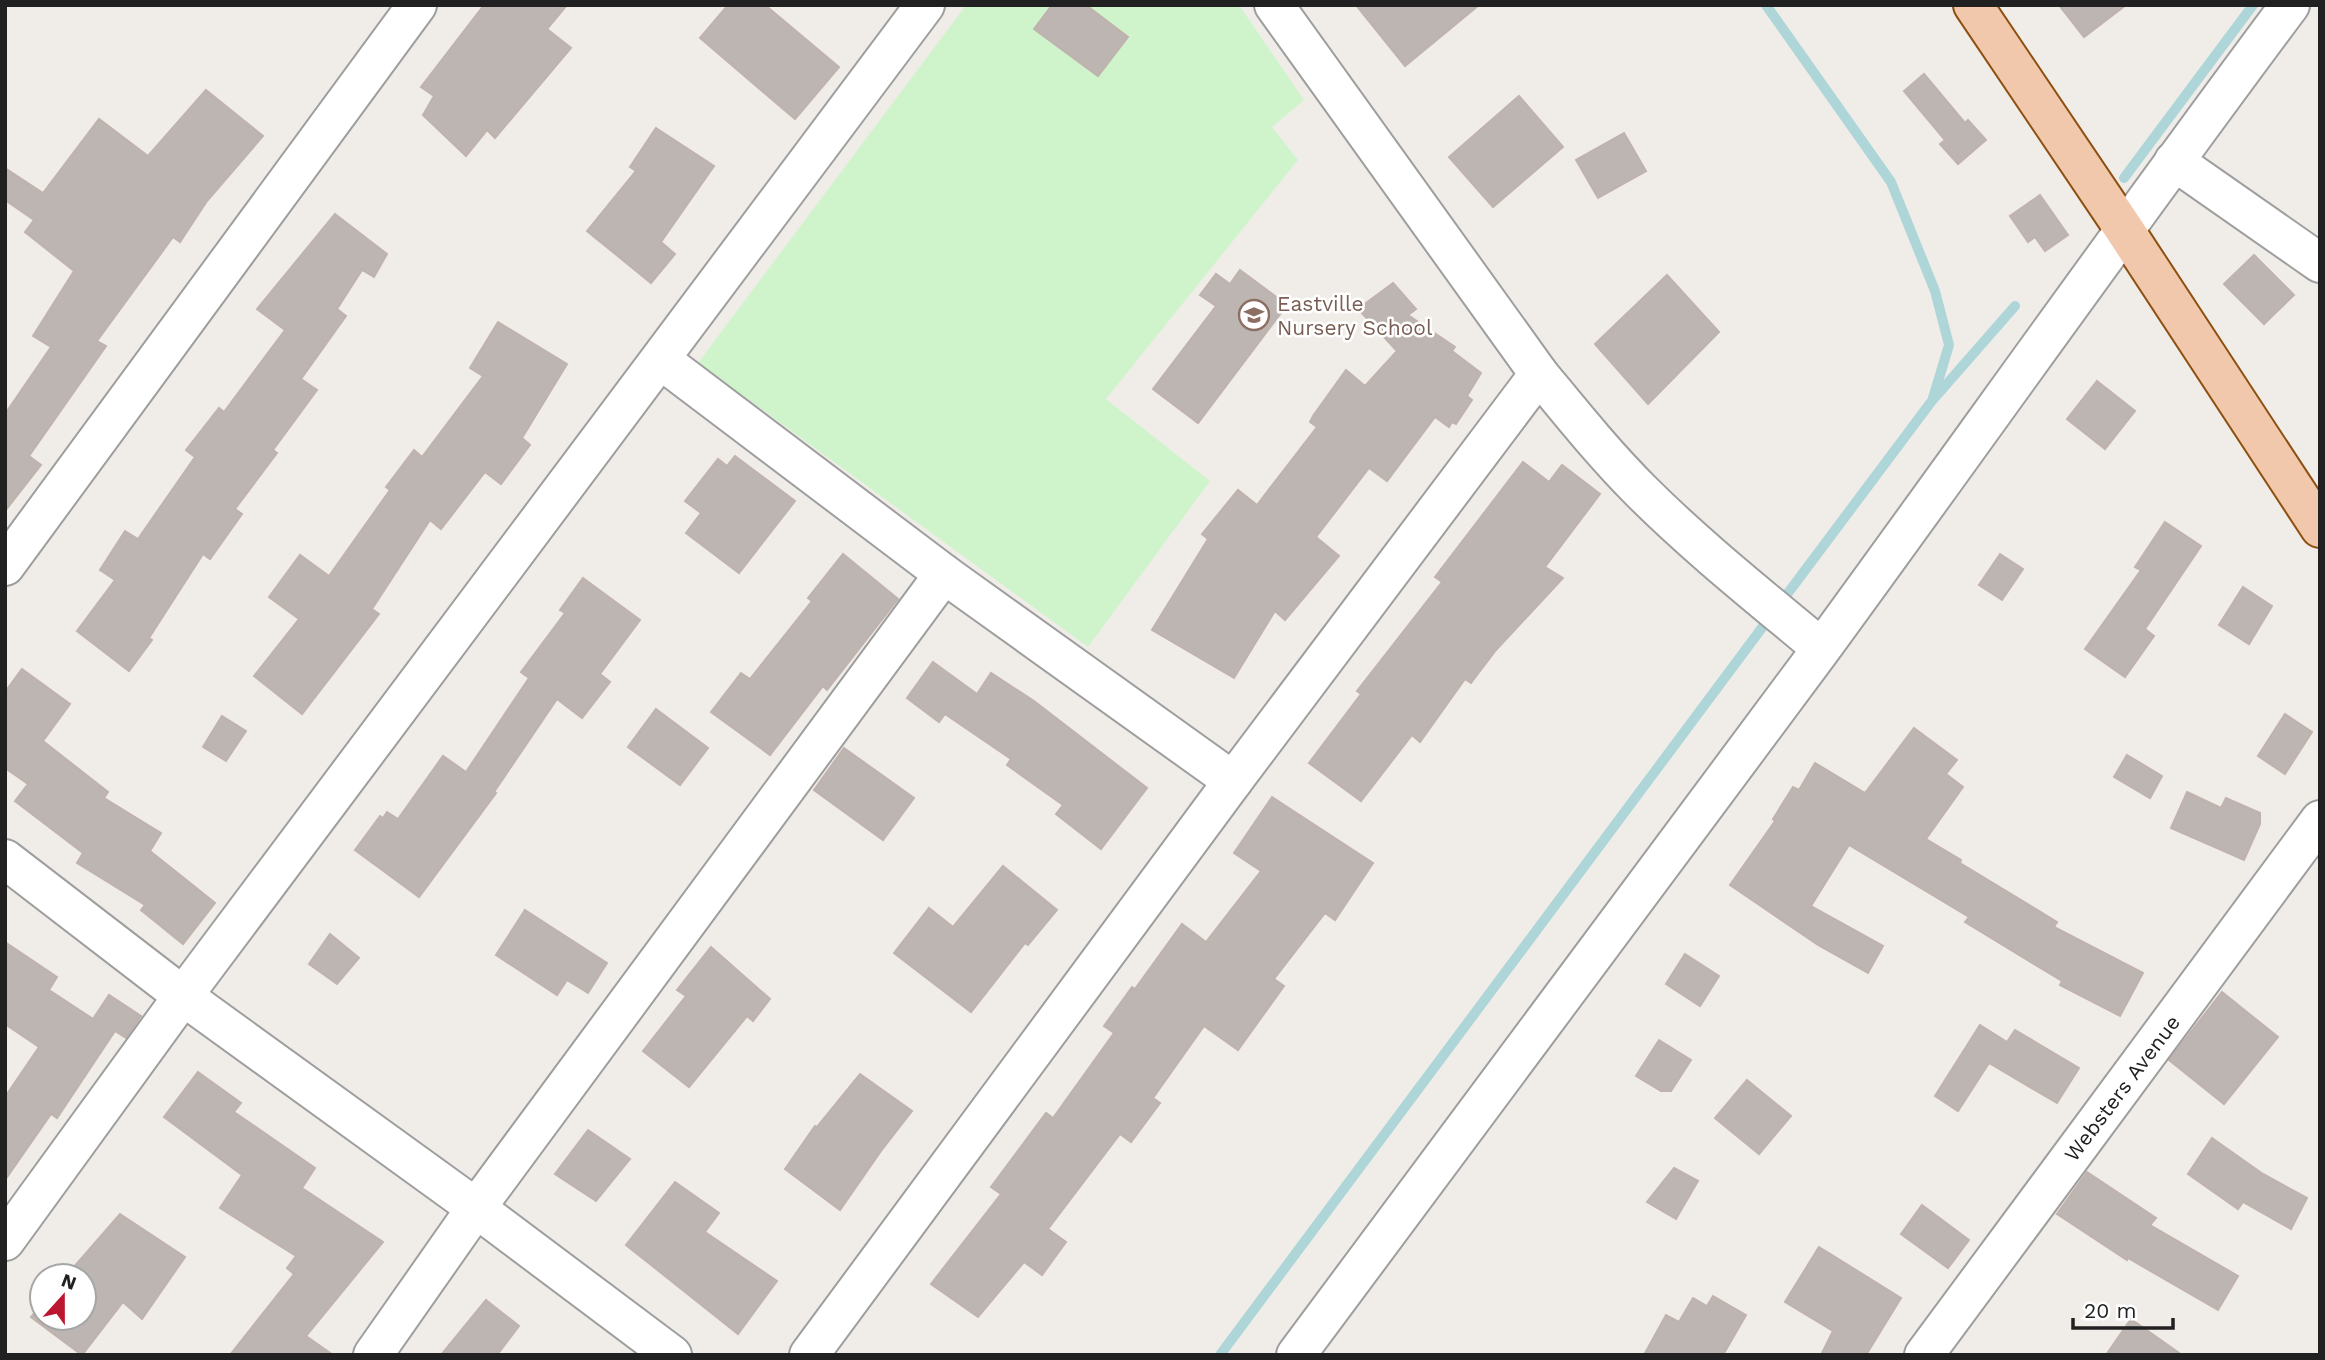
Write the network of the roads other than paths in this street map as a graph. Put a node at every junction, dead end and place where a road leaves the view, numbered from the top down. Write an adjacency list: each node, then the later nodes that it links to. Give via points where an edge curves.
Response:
1 (417, 5): 12 (street)
2 (925, 5): 9 (street)
3 (1274, 5): 10 (street)
4 (1973, 5): 7 (main road)
5 (2290, 5): 6 (street)
6 (2174, 161): 7 (street); 8 (street)
7 (2124, 229): 11 (main road); 14 (street)
8 (2320, 263)
9 (661, 360): 13 (street); 18 (street)
10 (1539, 374): 14 (street, via 1641,491); 15 (street)
11 (2320, 528)
12 (5, 566)
13 (944, 574): 15 (street); 19 (street)
14 (1814, 642): 24 (street, via 1535,1037)
15 (1233, 782): 23 (street)
16 (2320, 820): 25 (street, Websters Avenue)
17 (5, 859): 18 (street)
18 (183, 996): 19 (street); 20 (street)
19 (476, 1208): 21 (street); 22 (street)
20 (5, 1241)
21 (373, 1355)
22 (672, 1355)
23 (809, 1355)
24 (1296, 1355)
25 (1924, 1355)

